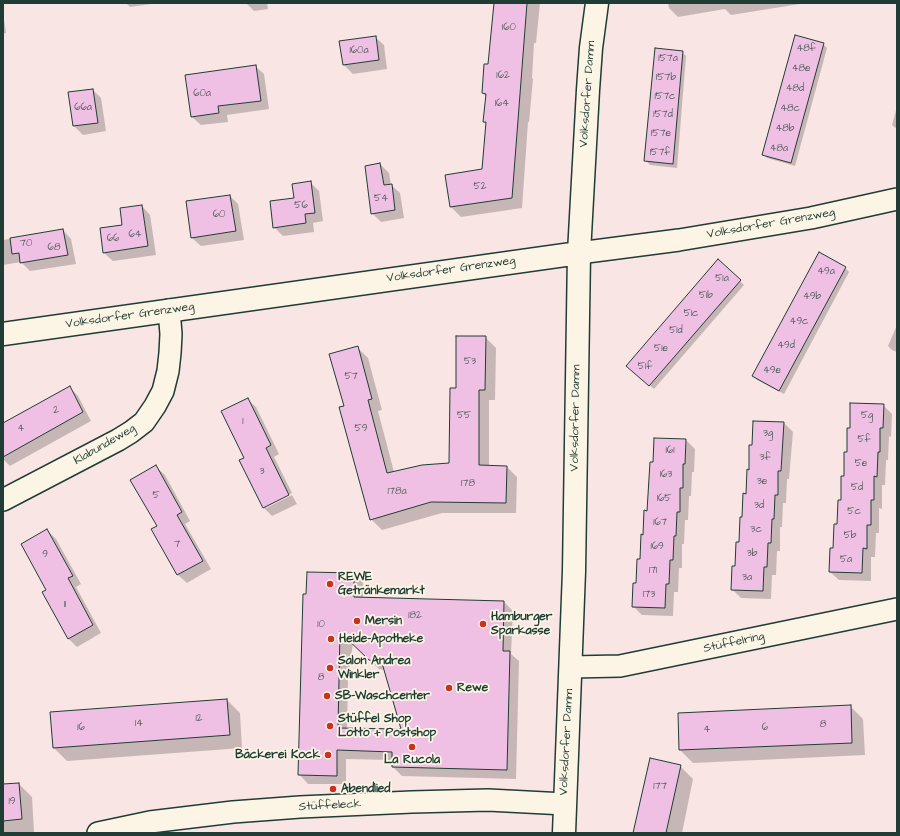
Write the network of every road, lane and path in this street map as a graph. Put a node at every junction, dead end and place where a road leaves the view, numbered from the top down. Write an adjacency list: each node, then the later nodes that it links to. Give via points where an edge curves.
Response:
1 (597, 3): 3 (main road, Volksdorfer Damm, via 591,48)
2 (897, 199): 3 (street, Volksdorfer Grenzweg, via 811,218 679,240)
3 (579, 252): 4 (main road, Volksdorfer Grenzweg); 8 (main road, Volksdorfer Damm)
4 (169, 310): 5 (main road, Volksdorfer Grenzweg); 6 (street, Klabundeweg, via 171,341 168,371 163,392 144,422 118,440)
5 (3, 334)
6 (3, 500)
7 (897, 609): 8 (street, Stüffelring, via 620,666)
8 (571, 667): 9 (main road, Volksdorfer Damm)
9 (565, 804): 10 (street, Stüffeleck, via 488,800 300,807 150,822); 11 (main road, Volksdorfer Damm)
10 (98, 833)
11 (564, 833)

